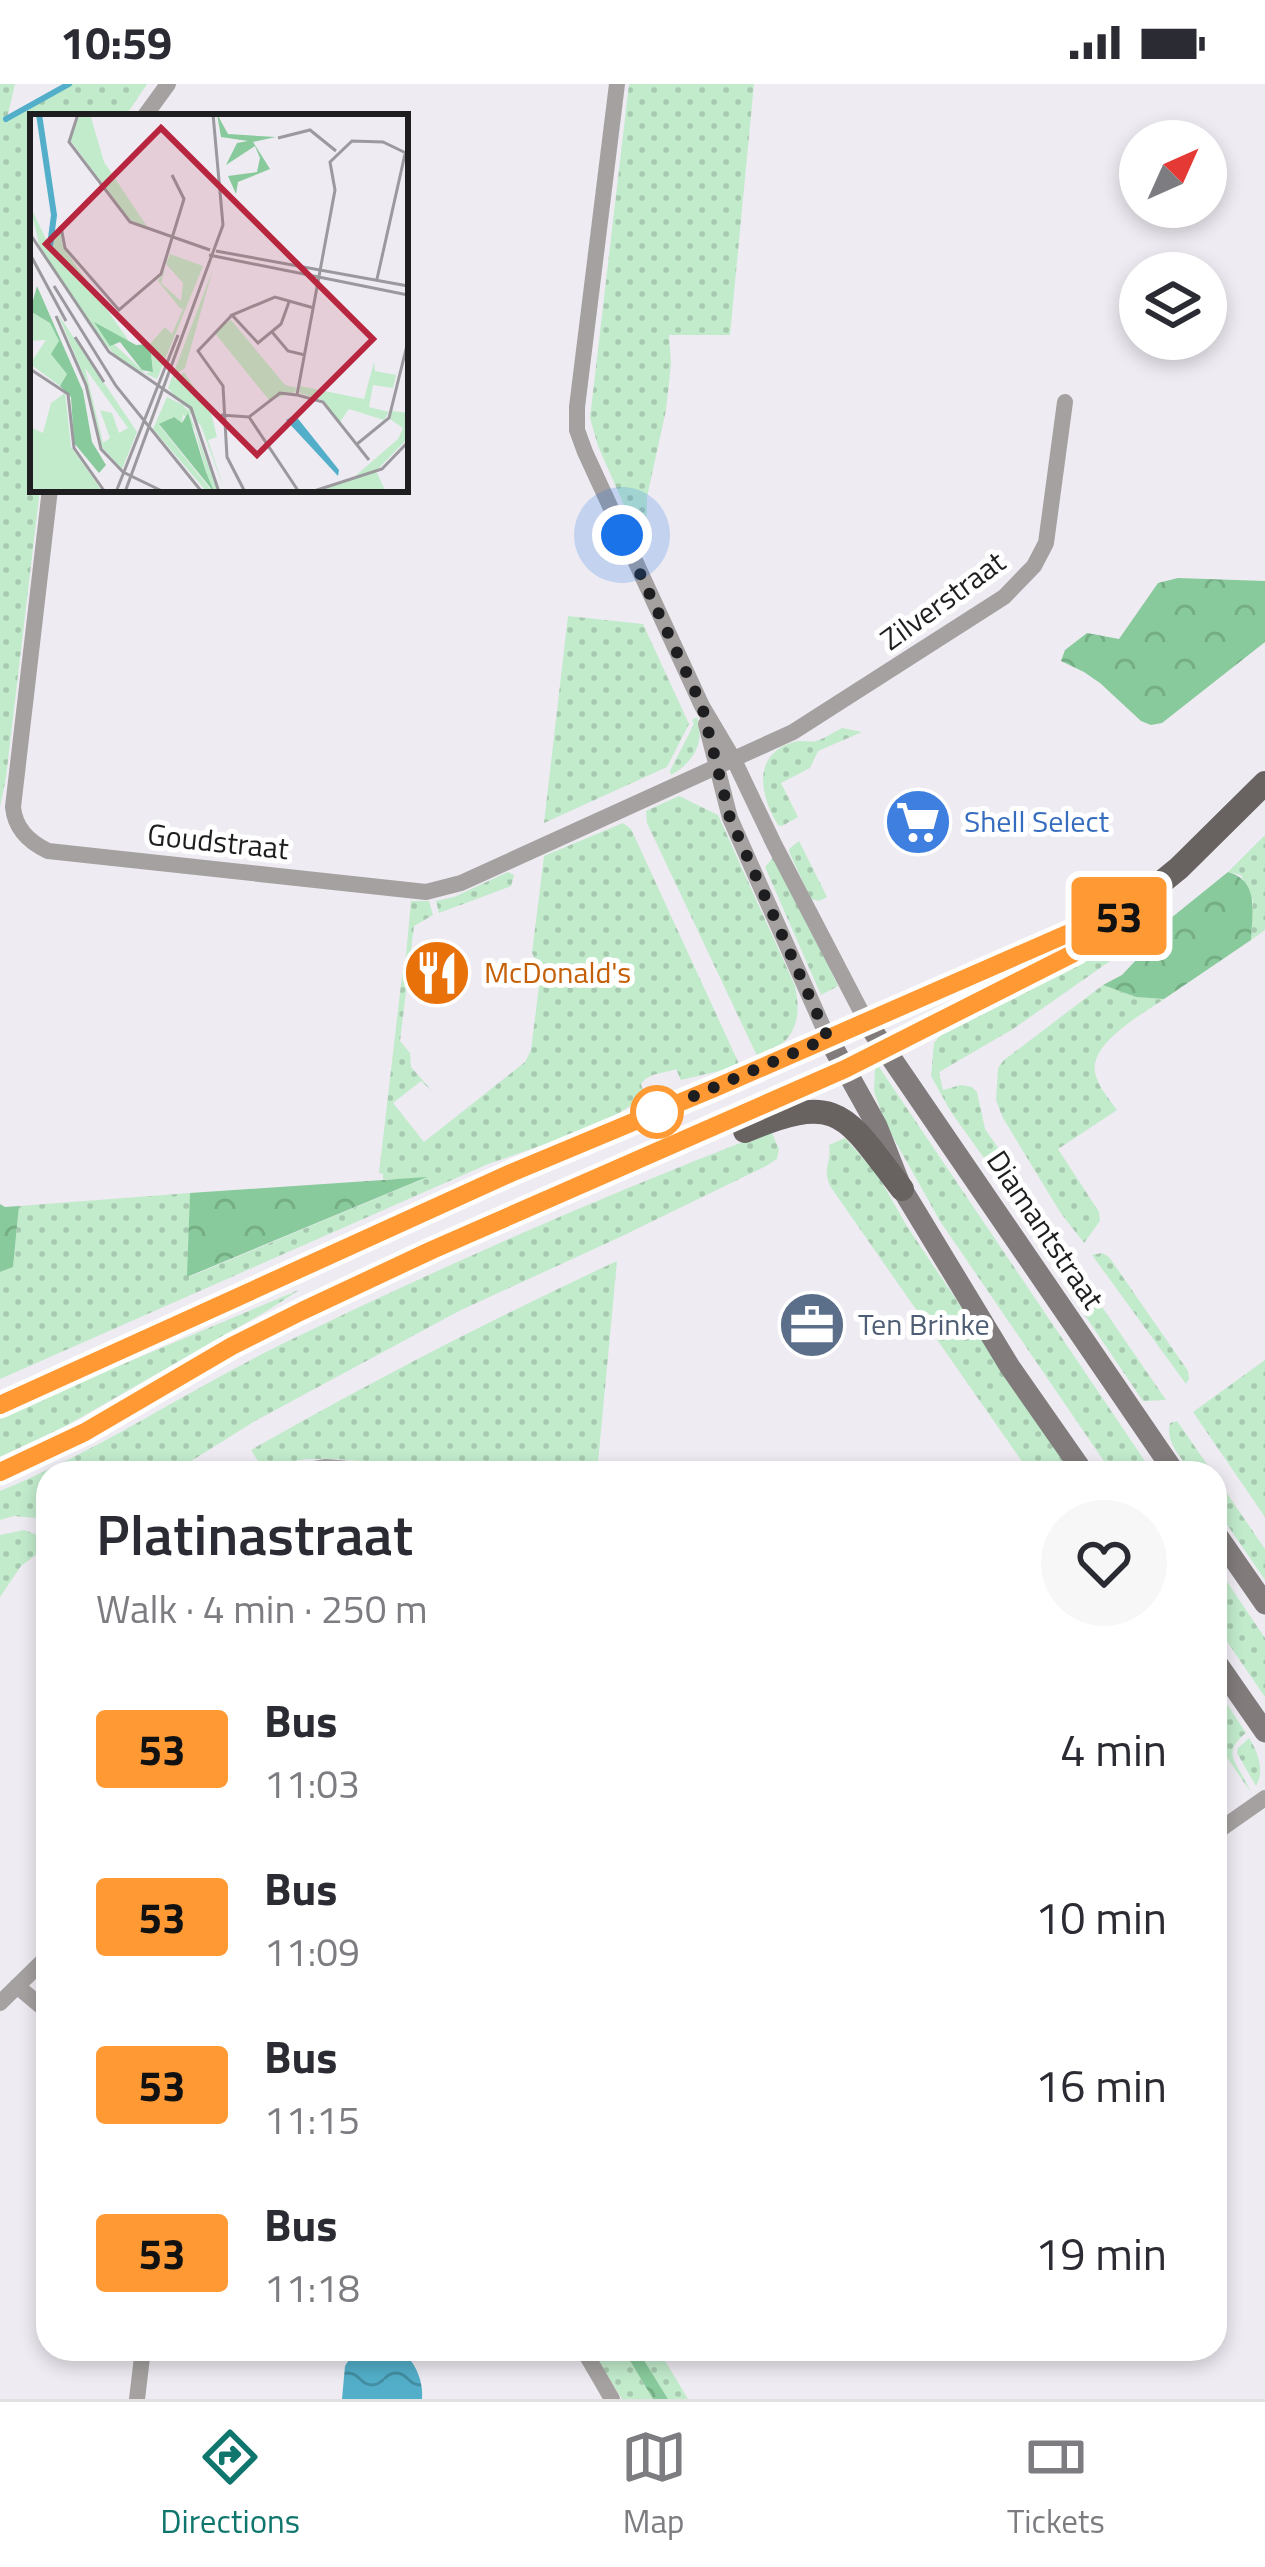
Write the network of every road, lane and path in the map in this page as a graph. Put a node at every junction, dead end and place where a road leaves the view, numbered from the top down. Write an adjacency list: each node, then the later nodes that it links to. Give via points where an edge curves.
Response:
1 (168, 84): 3 (street)
2 (617, 84): 6 (street, via 577,430)
3 (146, 114)
4 (1065, 402): 7 (street, Zilverstraat, via 1046,543 1020,583 794,732)
5 (50, 492): 8 (street, Goudstraat, via 13,808 23,835 48,851 426,892)
6 (702, 706): 7 (street); 8 (street)
7 (734, 760): 8 (street, Goudstraat); 11 (street)
8 (716, 768): 12 (street, via 730,818)
9 (1265, 783): 10 (main road)
10 (1131, 906): 11 (main road); 13 (main road, via 1076,952)
11 (866, 1021): 12 (main road); 13 (main road, Diamantstraat)
12 (828, 1038): 14 (main road); 17 (main road)
13 (884, 1048): 14 (main road); 19 (main road, Diamantstraat)
14 (845, 1069): 15 (main road); 16 (main road)
15 (902, 1189): 16 (main road, via 860,1134 830,1112 810,1110 607,1189); 18 (main road)
16 (562, 1193): 20 (main road, via 232,1346)
17 (0, 1405)
18 (1076, 1461)
19 (1167, 1461)
20 (0, 1472)
21 (1227, 1549): 22 (main road)
22 (1265, 1604)
23 (1227, 1677): 24 (main road)
24 (1265, 1732)
25 (1265, 1798): 26 (street)
26 (1227, 1825)
27 (36, 1968): 28 (street)
28 (17, 1986): 29 (street); 30 (street)
29 (36, 2002)
30 (0, 2003)
31 (142, 2361): 33 (street)
32 (590, 2361): 34 (street)
33 (137, 2399)
34 (612, 2399)

